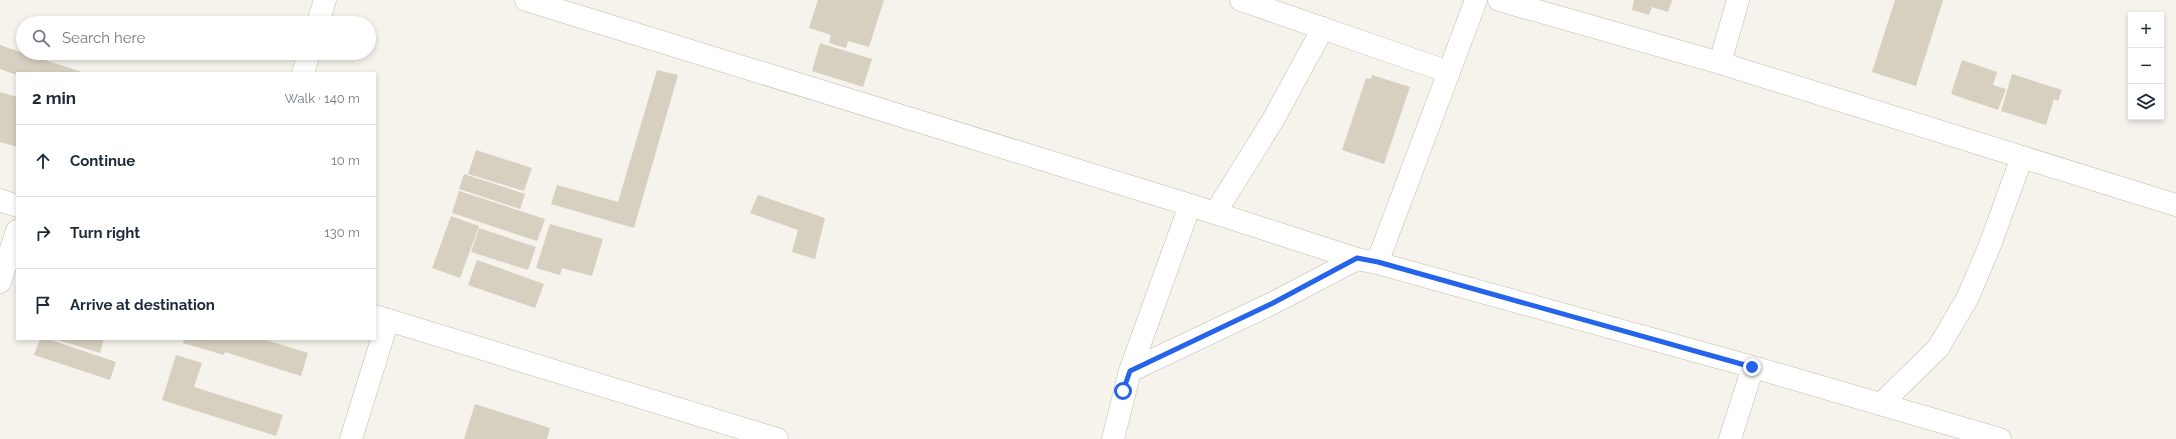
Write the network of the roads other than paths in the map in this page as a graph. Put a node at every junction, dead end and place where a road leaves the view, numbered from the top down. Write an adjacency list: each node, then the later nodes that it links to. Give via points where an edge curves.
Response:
1 (325, 0): 7 (street)
2 (526, 0): 15 (street)
3 (1241, 0): 8 (street)
4 (1476, 0): 12 (street)
5 (1499, 0): 10 (street)
6 (1738, 0): 10 (street)
7 (320, 16)
8 (1323, 28): 12 (street); 18 (street, via 1273,120)
9 (307, 60): 11 (street)
10 (1720, 63): 13 (street)
11 (303, 72)
12 (1449, 72): 20 (street)
13 (2022, 157): 16 (street); 25 (street, via 1967,299 1938,348)
14 (0, 200): 17 (street)
15 (1190, 205): 18 (street); 24 (street)
16 (2176, 205)
17 (16, 206)
18 (1215, 213): 20 (street)
19 (16, 234): 21 (street)
20 (1367, 260): 23 (street); 24 (street)
21 (0, 282)
22 (382, 318): 26 (street); 27 (street)
23 (1752, 367): 25 (street); 29 (street)
24 (1130, 371): 28 (street)
25 (1881, 404): 30 (street)
26 (764, 437)
27 (352, 439)
28 (1113, 439)
29 (1730, 439)
30 (2000, 439)

